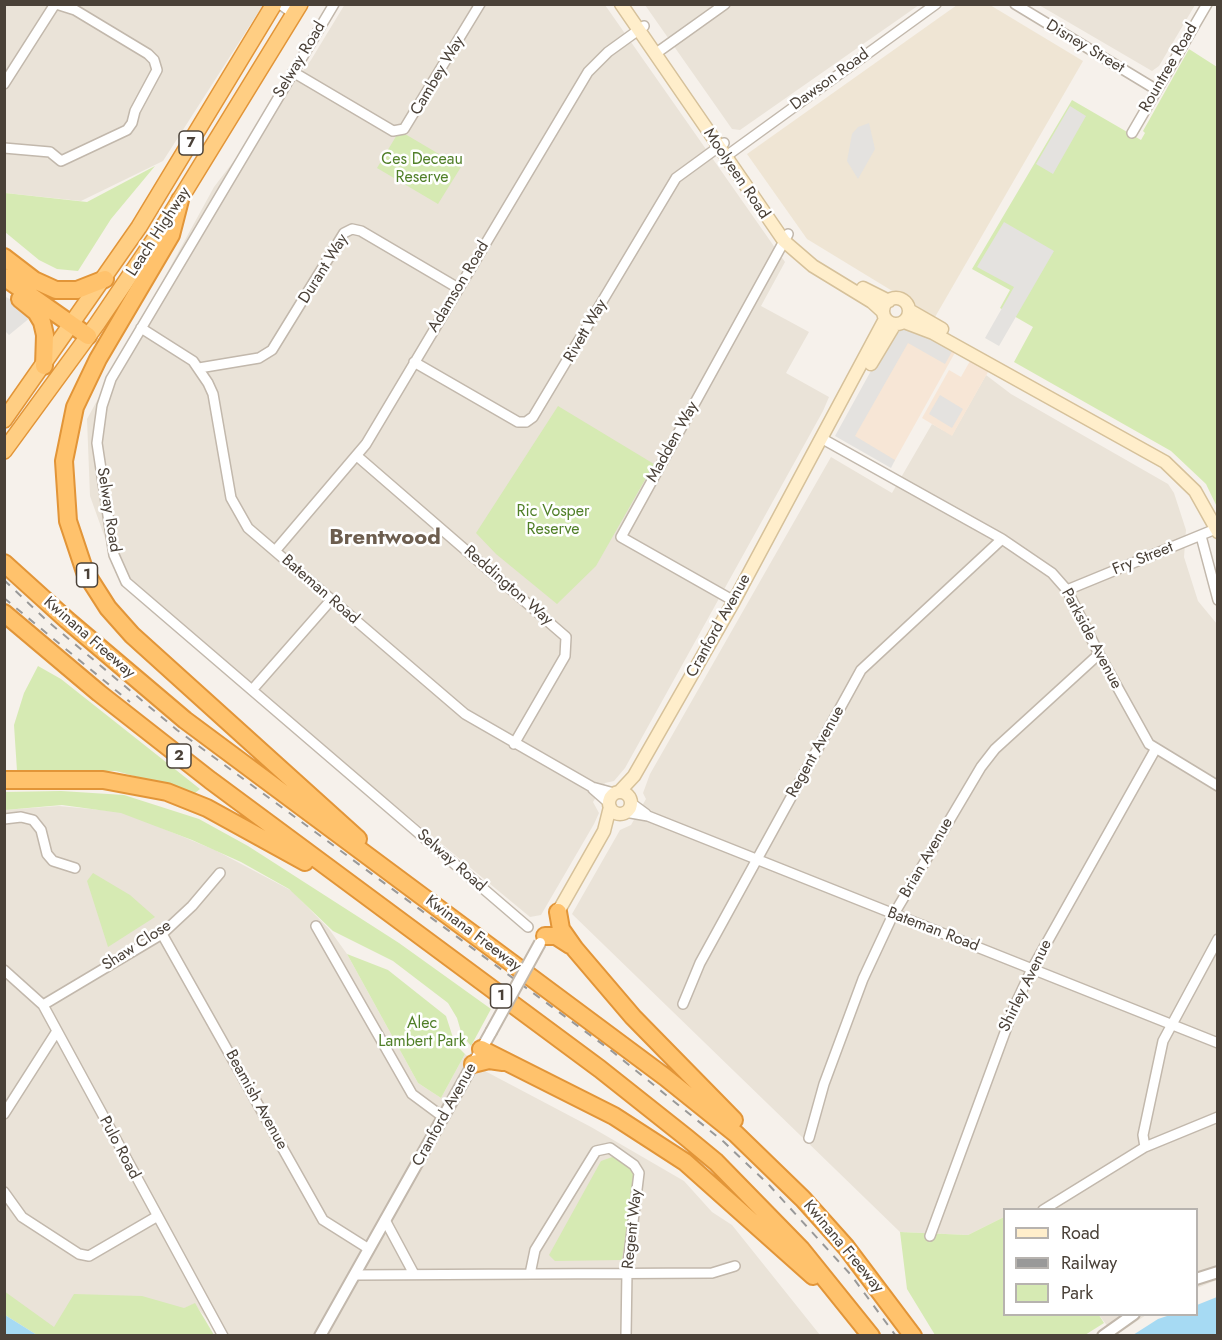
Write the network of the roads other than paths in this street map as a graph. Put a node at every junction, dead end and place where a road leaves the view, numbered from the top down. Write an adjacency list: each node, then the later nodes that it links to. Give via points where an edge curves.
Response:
1 (56, 4): 16 (street); 19 (street, via 75,10 154,60 157,70 127,130 61,161 50,152)
2 (274, 4): 25 (highway, Leach Highway / 7)
3 (280, 4): 12 (street)
4 (333, 4): 15 (street, Selway Road)
5 (480, 4): 15 (street, Cambey Way, via 404,129 393,131)
6 (621, 4): 13 (main road, Moolyeen Road)
7 (630, 4): 13 (main road, Moolyeen Road)
8 (725, 4): 14 (street)
9 (936, 4): 20 (street, Dawson Road)
10 (1014, 4): 17 (street, Disney Street)
11 (1207, 4): 17 (street, Rountree Road)
12 (297, 9): 21 (highway, Leach Highway / 7)
13 (641, 28): 14 (main road, Moolyeen Road); 27 (street, Adamson Road, via 588,72)
14 (658, 52): 20 (main road, Moolyeen Road)
15 (293, 72): 30 (street, Selway Road)
16 (4, 84)
17 (1156, 90): 18 (street, Rountree Road)
18 (1132, 133)
19 (4, 148)
20 (724, 150): 22 (main road, Moolyeen Road); 32 (street, Rivett Way, via 676,178 533,417 526,422 518,422)
21 (180, 200): 31 (highway, Leach Highway / 7); 60 (highway, 1, via 171,235 98,359 75,407 64,461 68,521 75,548 97,592 132,635)
22 (786, 238): 28 (main road, Moolyeen Road); 47 (street, Madden Way, via 621,537)
23 (4, 257): 25 (highway, via 34,280 56,290 77,290)
24 (4, 277): 29 (highway)
25 (105, 279): 29 (highway, Leach Highway / 7)
26 (4, 288): 33 (highway, via 40,317 45,335)
27 (458, 288): 32 (street, Adamson Road); 34 (street, Durant Way, via 352,229 344,233 272,350 259,358)
28 (894, 315): 36 (main road, Cranford Avenue); 39 (main road, Moolyeen Road, via 1168,457 1203,491)
29 (73, 325): 31 (highway); 33 (highway, Leach Highway / 7)
30 (141, 328): 34 (street, Bateman Road, via 183,353); 50 (street, Selway Road, via 111,379 102,406 97,443 114,555 126,582)
31 (88, 336): 37 (highway, Leach Highway / 7)
32 (414, 362): 38 (street, Adamson Road)
33 (44, 366): 35 (highway, Leach Highway / 7)
34 (199, 368): 42 (street, Bateman Road, via 213,394 231,498 248,528)
35 (4, 420)
36 (825, 440): 41 (street, Parkside Avenue); 47 (main road, Cranford Avenue)
37 (4, 451)
38 (357, 456): 42 (street, Adamson Road); 51 (street, Reddington Way, via 566,637 565,656)
39 (1217, 526): 40 (street, Fry Street)
40 (1201, 536): 44 (street, Fry Street); 46 (street)
41 (1002, 539): 44 (street, Parkside Avenue, via 1052,573); 57 (street, Regent Avenue, via 861,670)
42 (275, 551): 45 (street, Bateman Road)
43 (4, 563): 60 (highway, Kwinana Freeway / 2, via 185,720)
44 (1067, 590): 49 (street, Parkside Avenue)
45 (331, 600): 50 (street); 51 (street, Bateman Road, via 465,714)
46 (1218, 600)
47 (734, 601): 55 (main road, Cranford Avenue)
48 (4, 614): 61 (highway, Kwinana Freeway / 2, via 166,746)
49 (1099, 654): 52 (street, Parkside Avenue, via 1143,736); 63 (street, Brian Avenue, via 994,749)
50 (252, 690): 65 (street, Selway Road)
51 (514, 744): 55 (street, Bateman Road)
52 (1155, 750): 54 (street, Parkside Avenue); 70 (street, Shirley Avenue)
53 (4, 780): 61 (highway, 1, via 104,780 167,792 207,808)
54 (1218, 786)
55 (620, 802): 57 (street, Bateman Road); 62 (main road, Cranford Avenue)
56 (4, 819): 58 (street, via 33,820 53,861)
57 (756, 860): 63 (street, Bateman Road); 72 (street, Regent Avenue, via 700,963)
58 (75, 868)
59 (220, 873): 66 (street, Shaw Close)
60 (397, 877): 104 (highway, Kwinana Freeway / 1, via 736,1134 846,1247)
61 (359, 891): 98 (highway, Kwinana Freeway / 1, via 626,1089 716,1162 801,1249)
62 (558, 912): 67 (street, Cranford Avenue); 69 (highway, via 561,929)
63 (894, 914): 70 (street, Bateman Road); 83 (street, Brian Avenue, via 863,979)
64 (316, 926): 81 (street, via 412,1094)
65 (528, 927)
66 (162, 933): 73 (street, Shaw Close); 90 (street, Beamish Avenue, via 323,1220)
67 (543, 939): 69 (highway, via 556,936); 77 (street, Cranford Avenue, bridge)
68 (1218, 939): 74 (street)
69 (575, 949): 104 (highway, via 633,1017 832,1220 872,1269)
70 (1032, 969): 74 (street, Bateman Road); 89 (street, Shirley Avenue, via 1002,1037)
71 (4, 970): 73 (street, Pulo Road)
72 (683, 1004)
73 (43, 1005): 75 (street, Pulo Road)
74 (1170, 1024): 76 (street, Bateman Road); 84 (street, via 1158,1059 1143,1135)
75 (57, 1031): 80 (street); 87 (street, Pulo Road)
76 (1218, 1043)
77 (481, 1049): 78 (highway); 79 (street, Cranford Avenue)
78 (510, 1063): 79 (highway, via 489,1060); 98 (highway, via 614,1116 685,1162)
79 (473, 1064): 81 (street, Cranford Avenue)
80 (4, 1114)
81 (443, 1117): 88 (street, Cranford Avenue)
82 (1218, 1117): 84 (street)
83 (808, 1138)
84 (1145, 1147): 86 (street)
85 (4, 1192): 87 (street, via 22,1217 79,1254 89,1256)
86 (1045, 1208)
87 (156, 1217): 100 (street, Pulo Road)
88 (385, 1220): 90 (street, Cranford Avenue); 94 (street)
89 (930, 1236)
90 (369, 1249): 96 (street, Cranford Avenue)
91 (735, 1266): 92 (street, via 712,1273)
92 (627, 1271): 95 (street); 95 (street, Regent Way, via 639,1173 610,1148 596,1151 535,1250); 102 (street, Regent Way)
93 (1218, 1272): 97 (street)
94 (414, 1274): 95 (street); 96 (street)
95 (530, 1274)
96 (355, 1275): 101 (street, Cranford Avenue)
97 (1198, 1280)
98 (851, 1311): 103 (highway, Kwinana Freeway / 1)
99 (1131, 1316): 105 (street)
100 (223, 1335)
101 (320, 1335)
102 (626, 1335)
103 (871, 1335)
104 (914, 1335)
105 (1103, 1335)

